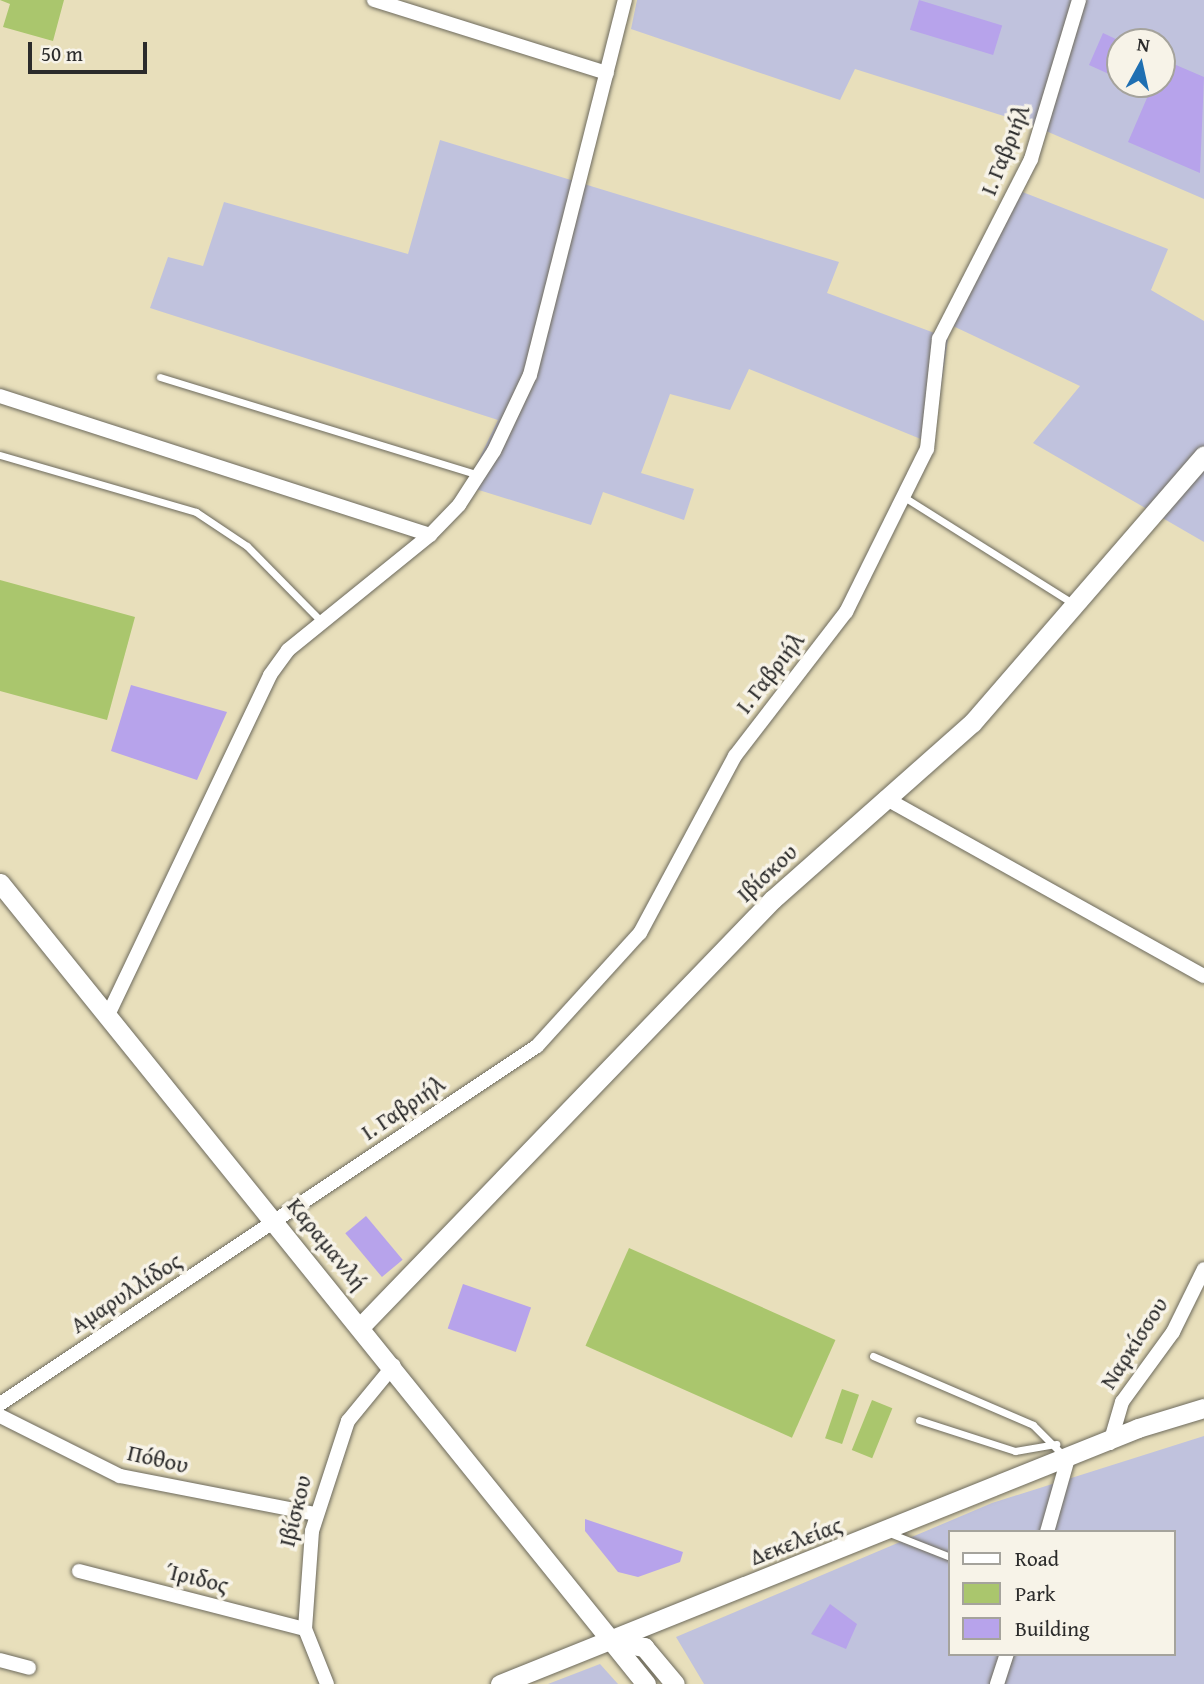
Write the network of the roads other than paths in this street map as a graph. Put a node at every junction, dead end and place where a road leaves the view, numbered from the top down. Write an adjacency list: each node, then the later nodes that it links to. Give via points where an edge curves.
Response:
1 (374, 0): 4 (street)
2 (625, 0): 4 (street)
3 (1079, 0): 10 (street, Ι. Γαβριήλ, via 1031,159 939,339 932,429)
4 (607, 74): 9 (street, via 530,375)
5 (160, 377): 9 (lane)
6 (0, 397): 11 (street)
7 (0, 455): 13 (lane, via 196,512 247,546)
8 (1204, 455): 12 (main road, Ιβίσκου)
9 (478, 475): 11 (street)
10 (903, 496): 12 (lane); 18 (street, Ι. Γαβριήλ, via 842,618 735,756 685,857 614,966 537,1046)
11 (430, 535): 13 (street)
12 (1078, 607): 14 (main road, Ιβίσκου, via 972,723)
13 (321, 622): 17 (street, via 270,675)
14 (885, 798): 16 (street); 20 (main road, Ιβίσκου, via 764,908)
15 (0, 883): 17 (main road, Καραμανλή)
16 (1204, 976)
17 (108, 1015): 18 (main road, Καραμανλή)
18 (278, 1223): 20 (main road, Καραμανλή); 23 (street, Αμαρυλλίδος)
19 (1204, 1269): 28 (street, Ναρκίσσου, via 1173,1332 1122,1402)
20 (362, 1325): 22 (main road, Καραμανλή)
21 (873, 1356): 29 (lane, via 1033,1425)
22 (394, 1365): 31 (street, Ιβίσκου, via 348,1421); 37 (main road, Καραμανλή)
23 (3, 1396)
24 (1204, 1408): 28 (main road, Δεκελείας)
25 (0, 1416): 31 (street, Πόθου, via 120,1476)
26 (919, 1420): 29 (lane, via 1015,1451)
27 (1204, 1420): 28 (main road, Δεκελείας)
28 (1110, 1443): 30 (main road, Δεκελείας)
29 (1056, 1444): 30 (lane)
30 (1068, 1462): 32 (street); 33 (main road, Δεκελείας)
31 (316, 1514): 36 (street, Ιβίσκου)
32 (1048, 1530)
33 (887, 1532): 34 (lane); 37 (main road, Δεκελείας)
34 (948, 1556)
35 (79, 1571): 36 (street, Ίριδος)
36 (305, 1629): 41 (street, Ιβίσκου)
37 (608, 1641): 42 (main road, Δεκελείας); 43 (main road, Καραμανλή); 44 (main road, via 644,1647)
38 (1006, 1656): 45 (street)
39 (0, 1660): 40 (street)
40 (29, 1668)
41 (327, 1684)
42 (500, 1684)
43 (646, 1684)
44 (675, 1684)
45 (997, 1684)

